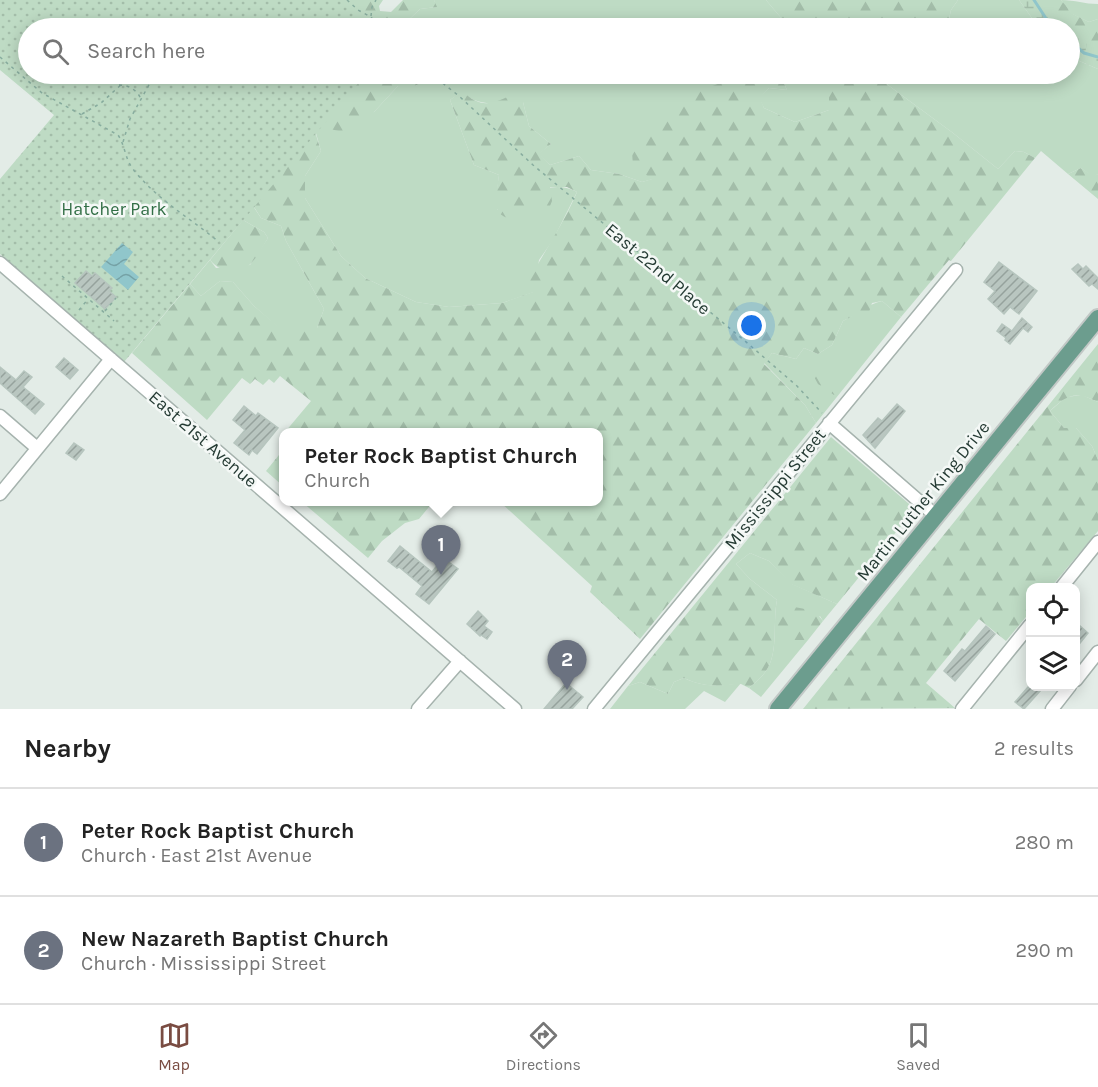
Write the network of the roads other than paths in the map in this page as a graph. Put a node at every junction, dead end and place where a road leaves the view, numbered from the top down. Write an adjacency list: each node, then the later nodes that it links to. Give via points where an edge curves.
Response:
1 (0, 263): 4 (street, East 21st Avenue)
2 (956, 270): 6 (street, Mississippi Street)
3 (1098, 318): 11 (main road, Martin Luther King Drive)
4 (111, 359): 7 (street); 9 (street, East 21st Avenue)
5 (0, 416): 7 (street)
6 (829, 423): 11 (street); 21 (street, Mississippi Street)
7 (37, 448): 8 (street)
8 (0, 494)
9 (279, 504)
10 (281, 506): 16 (street, East 21st Avenue)
11 (936, 516): 22 (main road, Martin Luther King Drive)
12 (1098, 543): 13 (street)
13 (1065, 583)
14 (1026, 630): 23 (street)
15 (1098, 652): 17 (street)
16 (460, 661): 19 (street); 20 (street, East 21st Avenue)
17 (1080, 675)
18 (1067, 691): 24 (street)
19 (418, 709)
20 (516, 709)
21 (594, 709)
22 (778, 709)
23 (962, 709)
24 (1052, 709)

